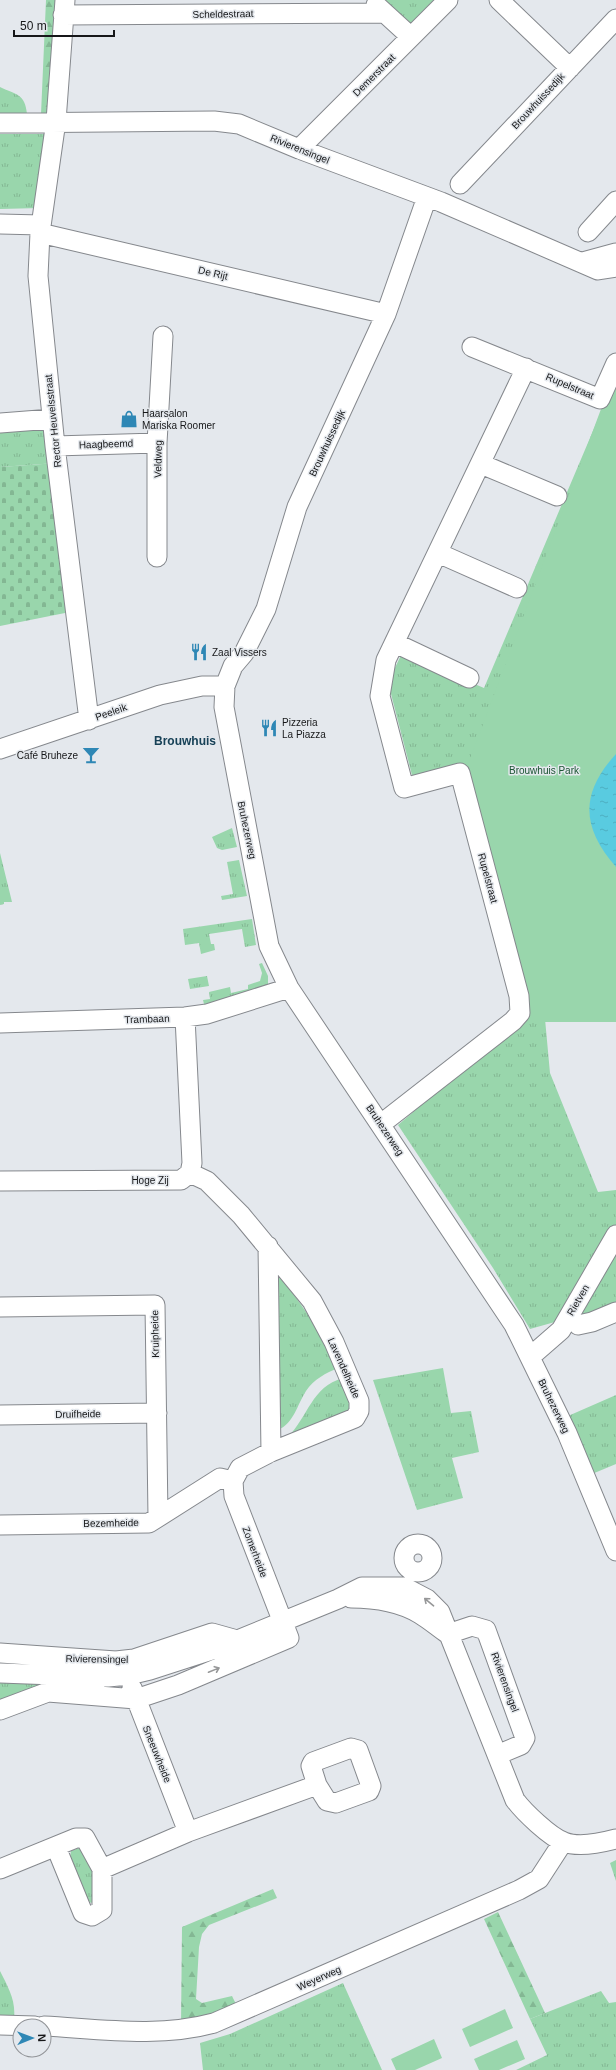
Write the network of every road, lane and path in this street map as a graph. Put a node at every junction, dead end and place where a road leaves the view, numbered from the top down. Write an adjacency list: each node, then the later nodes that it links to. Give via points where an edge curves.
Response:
1 (370, 0): 5 (street)
2 (448, 0): 7 (street, Demerstraat)
3 (502, 1): 8 (street)
4 (64, 8): 5 (street, Scheldestraat); 9 (street, Scheldestraat)
5 (384, 13): 7 (street)
6 (616, 19): 8 (street, Brouwhuissedijk)
7 (411, 37): 11 (street, Demerstraat)
8 (570, 68): 12 (street, Brouwhuissedijk)
9 (56, 121): 10 (street, Rivierensingel); 11 (street, Rivierensingel, via 214,121 239,124); 16 (street, Rector Heuvelsstraat)
10 (0, 123)
11 (299, 149): 13 (street, Rivierensingel)
12 (460, 184)
13 (428, 197): 19 (street, Rivierensingel); 21 (street, Brouwhuissedijk)
14 (616, 201): 17 (street)
15 (0, 224): 16 (street, De Rijt)
16 (41, 229): 21 (street, De Rijt); 26 (street, Rector Heuvelsstraat, via 38,276)
17 (588, 232)
18 (616, 253): 19 (street)
19 (583, 262): 20 (street, Rivierensingel, via 598,270)
20 (616, 268)
21 (386, 314): 37 (street, Brouwhuissedijk, via 297,506 266,609 256,631 233,666)
22 (163, 336): 28 (street, Veldweg)
23 (472, 347): 25 (street, Rupelstraat)
24 (616, 363): 25 (street, Rupelstraat, via 600,399)
25 (526, 368): 30 (street, Rupelstraat)
26 (52, 420): 27 (street); 29 (street, Rector Heuvelsstraat)
27 (0, 423)
28 (157, 443): 29 (street, Haagbeemd); 33 (street, Veldweg)
29 (55, 446): 38 (street, Rector Heuvelsstraat)
30 (481, 464): 31 (street); 32 (street, Rupelstraat)
31 (557, 496)
32 (438, 553): 34 (street); 35 (street, Rupelstraat)
33 (157, 557)
34 (517, 588)
35 (395, 643): 36 (street); 43 (street, Rupelstraat, via 386,660 380,696 404,788 460,773 519,996 520,1013)
36 (469, 678)
37 (225, 686): 38 (street, Peeleik, via 202,686 160,695 117,716); 40 (street, Bruhezerweg, via 224,708 234,770 269,946)
38 (89, 720): 39 (street, Peeleik)
39 (0, 749)
40 (290, 988): 41 (street, Trambaan, via 208,1014); 43 (street, Bruhezerweg)
41 (185, 1017): 42 (street, Trambaan); 44 (street, via 192,1163)
42 (0, 1023)
43 (381, 1124): 51 (street, Bruhezerweg, via 514,1325)
44 (190, 1173): 45 (street, Hoge Zij, via 181,1180); 47 (street, Lavendelheide, via 208,1181)
45 (0, 1181)
46 (616, 1235): 51 (street, Rietven, via 561,1330)
47 (268, 1246): 54 (street); 54 (street, Lavendelheide, via 312,1300 334,1342 359,1401 359,1411 354,1418)
48 (0, 1307): 52 (street, Kruipheide, via 155,1305)
49 (616, 1312): 50 (street)
50 (578, 1325)
51 (530, 1357): 58 (street, Bruhezerweg, via 567,1432)
52 (157, 1413): 53 (street, Druifheide); 56 (street, Kruipheide)
53 (0, 1415)
54 (271, 1452): 55 (street, Lavendelheide, via 240,1468)
55 (233, 1481): 56 (street, Bezemheide, via 220,1478); 59 (street, Zomerheide, via 234,1496)
56 (158, 1517): 57 (street, Bezemheide, via 149,1523)
57 (0, 1525)
58 (616, 1551)
59 (282, 1621): 60 (street, Rivierensingel, via 362,1587 405,1587 427,1599 440,1612); 61 (street, Rivierensingel); 67 (street, one-way to 59, via 289,1638)
60 (448, 1634): 71 (street, Rivierensingel); 71 (street, Rivierensingel, via 472,1626 486,1630 526,1738 521,1745)
61 (237, 1640): 62 (street, Rivierensingel, via 212,1633 146,1656 116,1661); 63 (street, Rivierensingel)
62 (0, 1653)
63 (150, 1670): 65 (street, Rivierensingel); 67 (street)
64 (0, 1673): 66 (street, Rivierensingel)
65 (129, 1675): 66 (street, Rivierensingel); 69 (street, Sneeuwheide)
66 (108, 1677): 68 (street, Rivierensingel)
67 (178, 1684): 69 (street)
68 (86, 1695): 69 (street); 70 (street, via 48,1692)
69 (136, 1699): 73 (street, Sneeuwheide)
70 (0, 1710)
71 (497, 1755): 75 (street, Rivierensingel, via 515,1800 527,1815)
72 (317, 1785): 73 (street)
73 (188, 1832): 78 (street)
74 (616, 1839): 75 (street, via 576,1844)
75 (563, 1842): 81 (street, Weyerweg, via 539,1879 519,1890 214,2024 192,2029 147,2032)
76 (56, 1847): 77 (street); 78 (street, via 76,1838 86,1838); 78 (street, via 83,1913 92,1916 102,1910)
77 (0, 1869)
78 (102, 1869)
79 (0, 2025): 80 (street)
80 (12, 2025)
81 (52, 2026)

